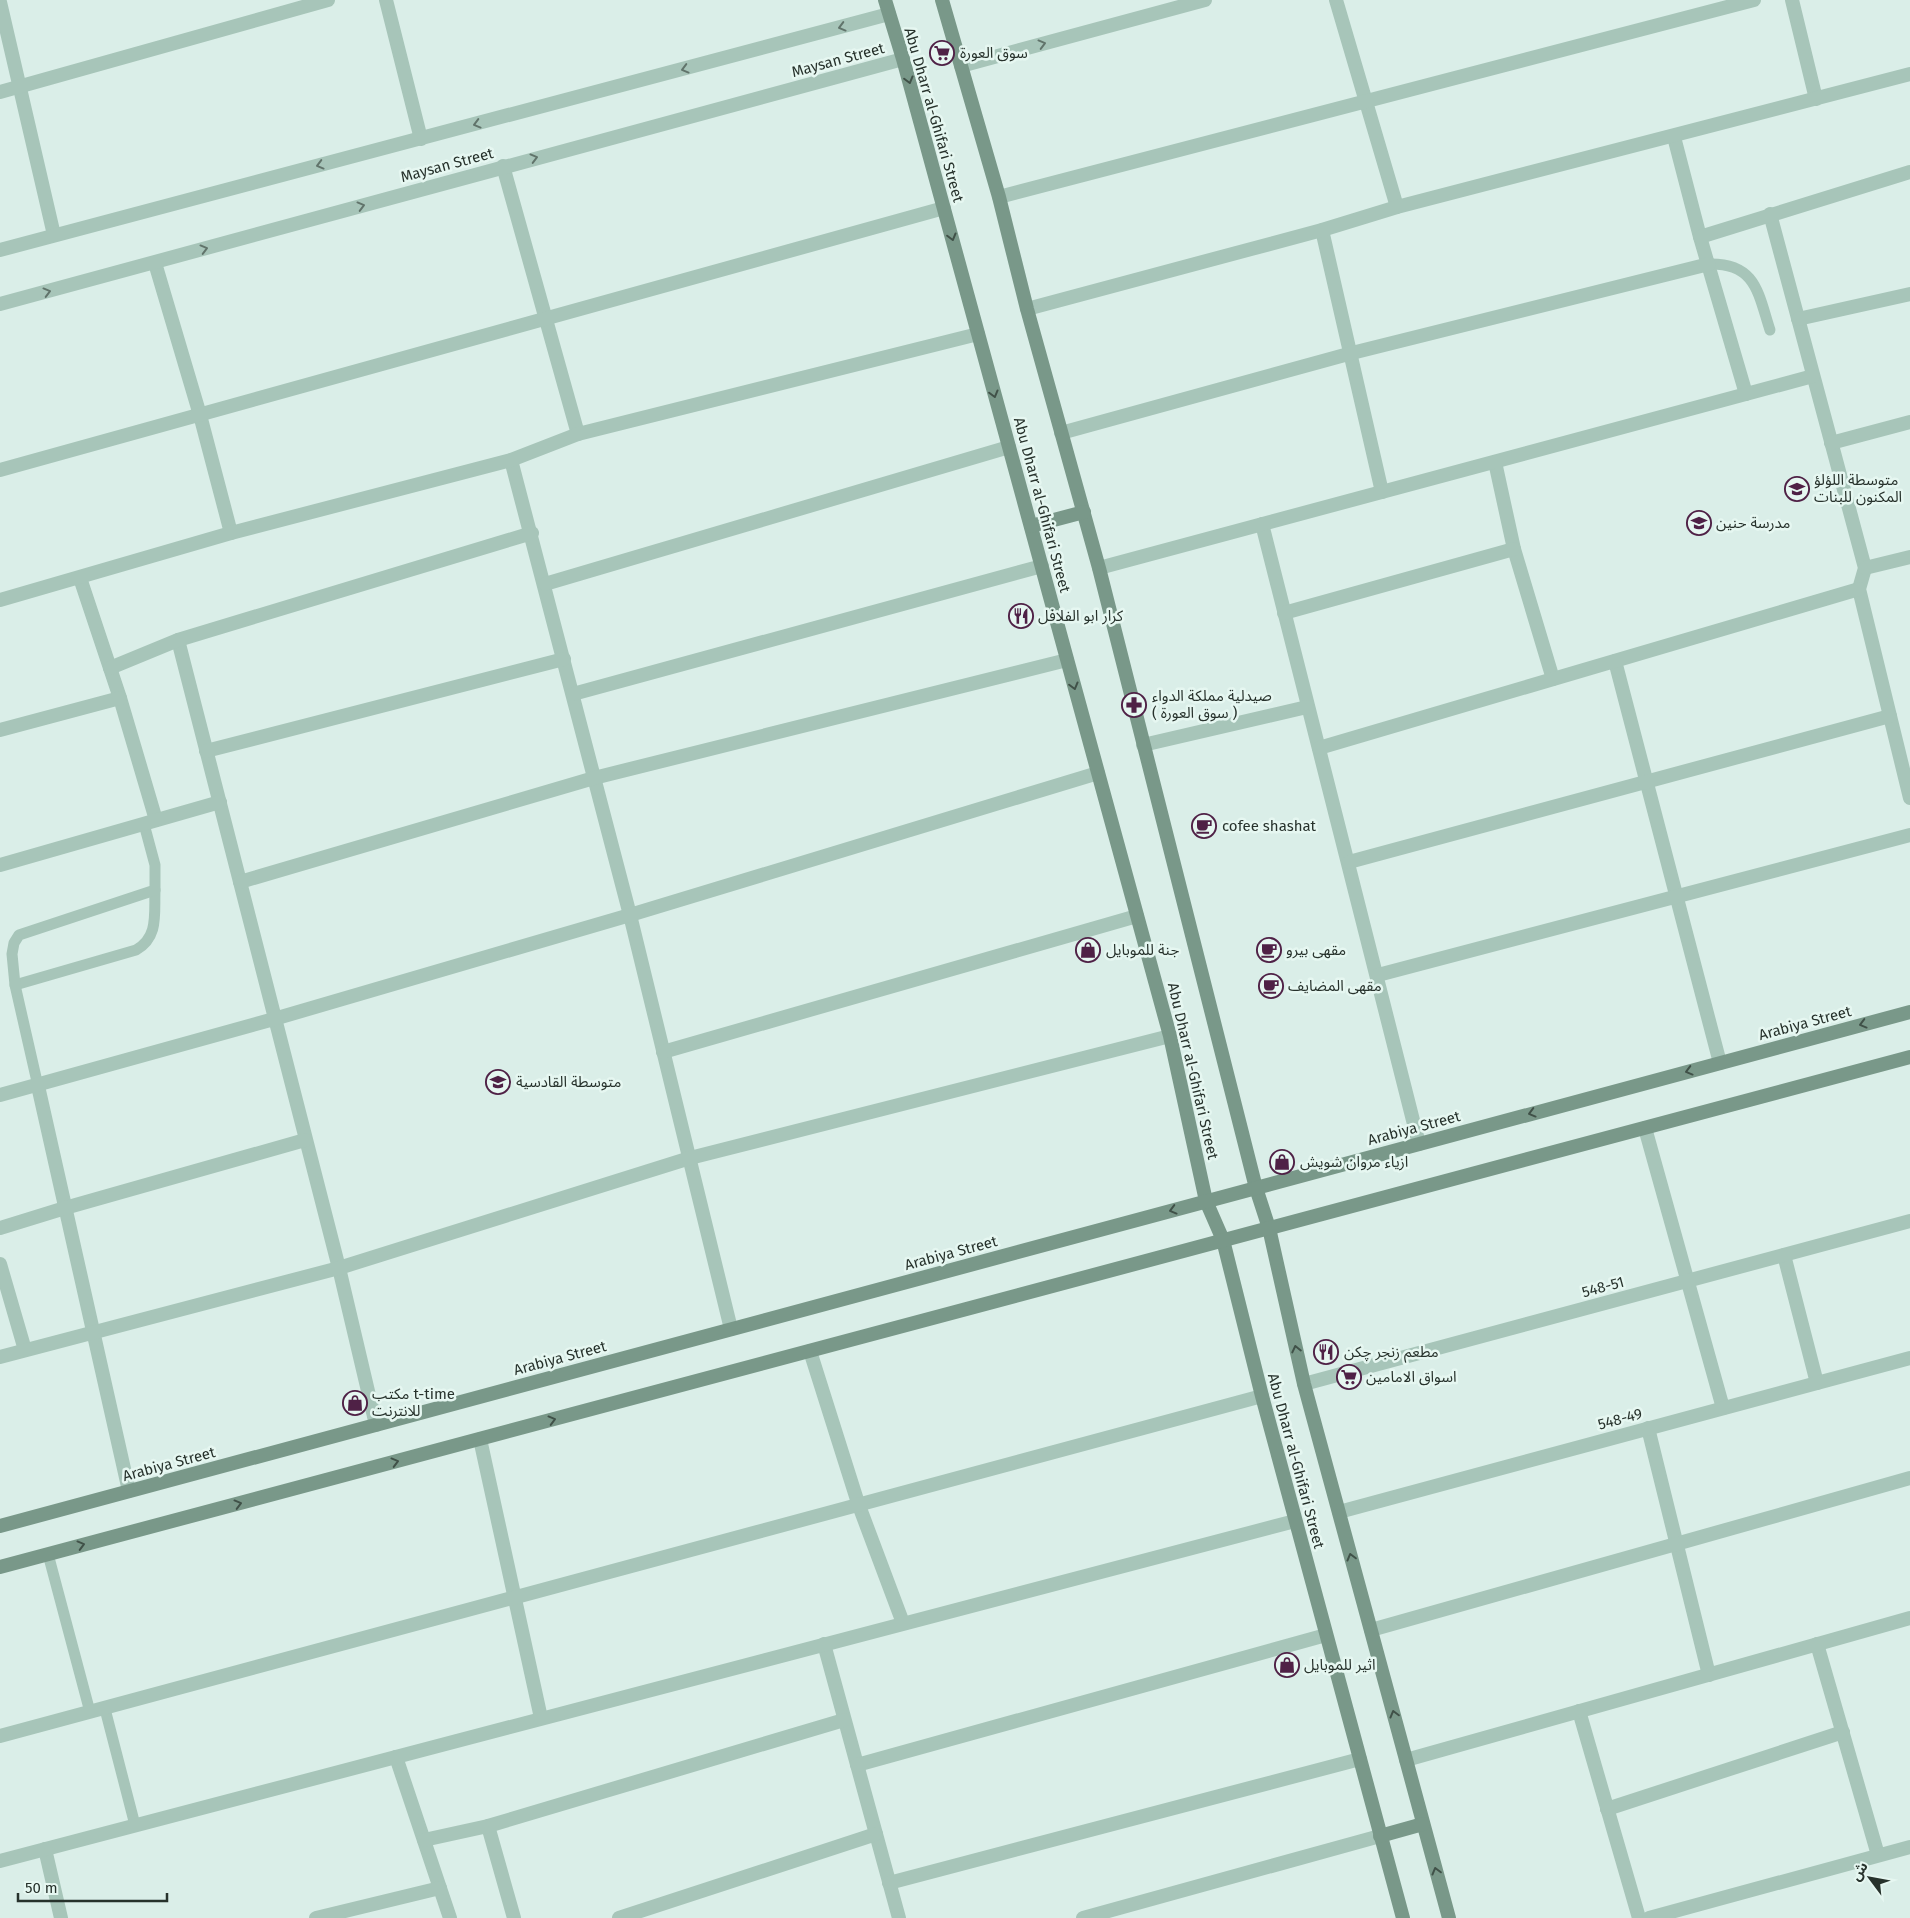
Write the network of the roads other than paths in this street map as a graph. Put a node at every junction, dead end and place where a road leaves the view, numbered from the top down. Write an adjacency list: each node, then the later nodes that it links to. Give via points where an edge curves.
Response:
1 (328, 0): 14 (street)
2 (386, 0): 19 (street)
3 (885, 0): 10 (main road, Abu Dharr al-Ghifari Street)
4 (942, 0): 12 (main road, Abu Dharr al-Ghifari Street)
5 (1205, 0): 12 (street, one-way to 5)
6 (1336, 0): 17 (street)
7 (1754, 0): 17 (street)
8 (1792, 0): 16 (street)
9 (0, 2): 14 (street)
10 (889, 14): 11 (main road, Abu Dharr al-Ghifari Street); 19 (street, Maysan Street, one-way to 19)
11 (903, 59): 20 (street, Maysan Street, one-way to 11); 23 (main road, Abu Dharr al-Ghifari Street, one-way to 23)
12 (962, 66): 22 (main road, Abu Dharr al-Ghifari Street)
13 (1910, 74): 16 (street)
14 (18, 86): 15 (street); 27 (street)
15 (0, 92)
16 (1816, 99): 18 (street)
17 (1367, 101): 22 (street); 24 (street)
18 (1674, 137): 24 (street); 28 (street)
19 (421, 139): 27 (street, Maysan Street, one-way to 27)
20 (503, 166): 30 (street, Maysan Street, one-way to 20); 35 (street)
21 (1910, 172): 25 (street)
22 (999, 197): 34 (main road, Abu Dharr al-Ghifari Street)
23 (944, 208): 35 (street); 38 (main road, Abu Dharr al-Ghifari Street, one-way to 38)
24 (1397, 208): 26 (street)
25 (1770, 214): 28 (street); 36 (street)
26 (1322, 230): 34 (street); 39 (street)
27 (54, 235): 29 (street, Maysan Street)
28 (1700, 237): 31 (street)
29 (0, 250)
30 (155, 263): 33 (street, Maysan Street, one-way to 30); 42 (street)
31 (1709, 264): 37 (lane, via 1735,266 1748,275 1755,284); 39 (street); 41 (street)
32 (1910, 294): 36 (street)
33 (0, 304)
34 (1027, 309): 44 (main road, Abu Dharr al-Ghifari Street)
35 (546, 319): 42 (street); 45 (street)
36 (1798, 319): 40 (street)
37 (1770, 330)
38 (978, 334): 45 (street); 47 (main road, Abu Dharr al-Ghifari Street, one-way to 47)
39 (1352, 353): 44 (street); 51 (street)
40 (1813, 376): 41 (street); 46 (street)
41 (1746, 394): 49 (street)
42 (200, 415): 50 (street); 55 (street)
43 (1910, 422): 46 (street)
44 (1061, 433): 52 (main road, Abu Dharr al-Ghifari Street)
45 (578, 434): 48 (street)
46 (1831, 443): 61 (street)
47 (1009, 447): 54 (main road, Abu Dharr al-Ghifari Street); 63 (street)
48 (511, 460): 55 (street); 56 (street)
49 (1495, 462): 51 (street); 57 (street)
50 (0, 470)
51 (1382, 492): 53 (street)
52 (1084, 512): 54 (main road); 60 (main road, Abu Dharr al-Ghifari Street)
53 (1262, 524): 60 (street); 66 (street)
54 (1030, 526): 59 (main road, Abu Dharr al-Ghifari Street)
55 (231, 533): 62 (street)
56 (532, 534): 63 (street); 67 (street)
57 (1514, 549): 66 (street); 72 (street)
58 (1910, 556): 61 (street)
59 (1042, 566): 69 (main road, Abu Dharr al-Ghifari Street); 73 (street)
60 (1099, 568): 78 (main road, Abu Dharr al-Ghifari Street)
61 (1865, 568): 64 (street)
62 (80, 578): 65 (street); 71 (street)
63 (545, 584): 68 (street)
64 (1858, 589): 70 (street); 76 (street)
65 (0, 600)
66 (1284, 613): 75 (street)
67 (178, 640): 71 (street); 80 (street)
68 (564, 659): 73 (street); 80 (street)
69 (1067, 660): 81 (main road, Abu Dharr al-Ghifari Street, one-way to 81); 82 (street)
70 (1615, 660): 72 (street); 83 (street)
71 (110, 668): 74 (street)
72 (1553, 679): 79 (street)
73 (573, 694): 82 (street)
74 (120, 698): 77 (street); 86 (street)
75 (1307, 707): 78 (street); 79 (street)
76 (1890, 716): 83 (street); 84 (street)
77 (0, 730)
78 (1143, 745): 109 (main road, Abu Dharr al-Ghifari Street)
79 (1319, 748): 88 (street)
80 (206, 751): 85 (street)
81 (1098, 773): 93 (street); 94 (main road, Abu Dharr al-Ghifari Street)
82 (594, 778): 90 (street); 93 (street)
83 (1647, 781): 88 (street); 92 (street)
84 (1910, 798)
85 (220, 802): 86 (street); 90 (street)
86 (150, 822): 89 (street); 91 (lane)
87 (1910, 835): 92 (street)
88 (1349, 862): 95 (street)
89 (0, 865)
90 (240, 882): 98 (street)
91 (155, 890): 96 (lane, via 19,935 12,954); 96 (lane, via 153,931 148,944)
92 (1678, 896): 95 (street); 102 (street)
93 (630, 915): 98 (street); 100 (street)
94 (1137, 916): 99 (main road, Abu Dharr al-Ghifari Street); 100 (street)
95 (1378, 975): 107 (street)
96 (15, 984): 103 (lane)
97 (1910, 1012): 102 (main road, Arabiya Street, one-way to 102)
98 (274, 1019): 103 (street); 106 (street)
99 (1170, 1036): 108 (street); 110 (main road, Abu Dharr al-Ghifari Street)
100 (663, 1052): 108 (street)
101 (1910, 1057): 105 (main road)
102 (1720, 1063): 107 (main road, Arabiya Street, one-way to 107)
103 (38, 1086): 104 (street); 111 (street)
104 (0, 1095)
105 (1645, 1128): 114 (main road); 119 (street)
106 (305, 1140): 111 (street); 118 (street)
107 (1419, 1144): 109 (main road, Arabiya Street)
108 (690, 1158): 118 (street); 120 (street)
109 (1256, 1188): 110 (main road, Arabiya Street); 114 (main road, Abu Dharr al-Ghifari Street)
110 (1206, 1201): 115 (main road, Abu Dharr al-Ghifari Street); 120 (main road, Arabiya Street, one-way to 120)
111 (64, 1208): 113 (street); 121 (street)
112 (1910, 1221): 116 (street, 548-51)
113 (0, 1228)
114 (1269, 1228): 115 (main road); 127 (main road, Abu Dharr al-Ghifari Street, one-way to 114)
115 (1223, 1240): 123 (main road); 128 (main road, Abu Dharr al-Ghifari Street)
116 (1784, 1255): 119 (street, 548-51); 126 (street)
117 (0, 1264): 122 (street)
118 (339, 1268): 121 (street); 130 (street)
119 (1687, 1281): 127 (street, 548-51); 129 (street)
120 (731, 1329): 130 (main road, Arabiya Street)
121 (95, 1331): 122 (street); 134 (street)
122 (26, 1350): 124 (street)
123 (810, 1351): 132 (main road, one-way to 123); 135 (street)
124 (0, 1357)
125 (1910, 1358): 126 (street, 548-49)
126 (1817, 1383): 129 (street, 548-49)
127 (1304, 1384): 136 (main road, Abu Dharr al-Ghifari Street)
128 (1262, 1396): 135 (street); 137 (main road, Abu Dharr al-Ghifari Street)
129 (1723, 1408): 131 (street, 548-49)
130 (376, 1425): 134 (main road, Arabiya Street)
131 (1648, 1428): 136 (street, 548-49); 139 (street)
132 (480, 1439): 140 (main road, one-way to 132); 142 (street)
133 (1910, 1478): 139 (street)
134 (129, 1491): 138 (main road, Arabiya Street)
135 (858, 1503): 142 (street); 144 (street)
136 (1339, 1512): 145 (main road, Abu Dharr al-Ghifari Street, one-way to 136)
137 (1295, 1521): 144 (street); 146 (main road, Abu Dharr al-Ghifari Street)
138 (0, 1526)
139 (1677, 1544): 145 (street); 149 (street)
140 (48, 1554): 141 (main road); 152 (lane)
141 (0, 1567)
142 (516, 1597): 150 (street); 153 (street)
143 (1910, 1618): 148 (street)
144 (903, 1623): 147 (street)
145 (1371, 1630): 159 (main road, Abu Dharr al-Ghifari Street, one-way to 145)
146 (1326, 1635): 158 (main road, Abu Dharr al-Ghifari Street); 160 (street)
147 (824, 1644): 153 (street); 154 (street)
148 (1817, 1644): 149 (street); 155 (street)
149 (1709, 1674): 151 (street)
150 (105, 1709): 152 (street); 163 (lane)
151 (1579, 1711): 159 (street); 161 (street)
152 (90, 1712): 156 (street)
153 (541, 1718): 157 (street)
154 (844, 1720): 160 (street); 164 (street)
155 (1843, 1732): 161 (street); 170 (street)
156 (0, 1736)
157 (396, 1757): 163 (street); 167 (street)
158 (1360, 1759): 166 (main road, Abu Dharr al-Ghifari Street); 172 (street)
159 (1406, 1760): 162 (main road, Abu Dharr al-Ghifari Street)
160 (857, 1765): 165 (street)
161 (1607, 1809): 183 (street)
162 (1423, 1824): 166 (main road); 182 (main road, Abu Dharr al-Ghifari Street, one-way to 162)
163 (135, 1825): 169 (street)
164 (488, 1826): 167 (street); 177 (street)
165 (876, 1834): 172 (street); 178 (street)
166 (1380, 1836): 180 (street); 181 (main road, Abu Dharr al-Ghifari Street)
167 (424, 1840): 173 (street)
168 (1910, 1847): 170 (street)
169 (45, 1849): 171 (street); 174 (street)
170 (1878, 1855): 184 (street)
171 (0, 1861)
172 (889, 1883): 179 (street)
173 (440, 1888): 175 (street); 176 (street)
174 (62, 1918)
175 (316, 1918)
176 (450, 1918)
177 (514, 1918)
178 (619, 1918)
179 (899, 1918)
180 (1082, 1918)
181 (1402, 1918)
182 (1449, 1918)
183 (1639, 1918)
184 (1649, 1918)

